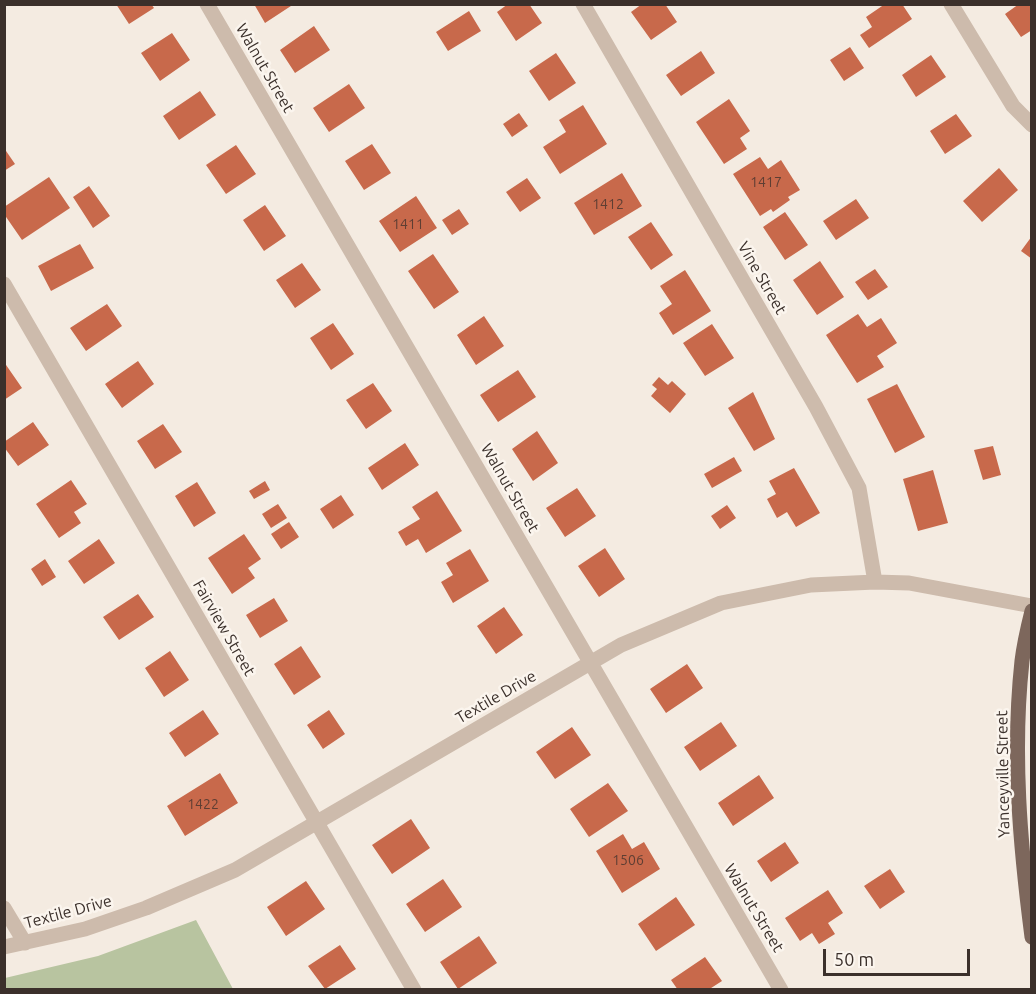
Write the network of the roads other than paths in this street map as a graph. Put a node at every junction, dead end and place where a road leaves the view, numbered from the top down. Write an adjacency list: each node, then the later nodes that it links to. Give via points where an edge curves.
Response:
1 (207, 4): 9 (street, Walnut Street)
2 (583, 4): 6 (street, Vine Street, via 859,488)
3 (951, 4): 4 (street, via 1012,106)
4 (1032, 125)
5 (4, 285): 10 (street, Fairview Street)
6 (875, 582): 7 (street, Textile Drive, via 909,583); 9 (street, Textile Drive, via 811,585 721,603 621,645)
7 (1032, 606)
8 (1032, 611): 12 (main road, Yanceyville Street, via 1022,659 1017,737 1020,822)
9 (591, 662): 10 (street, Textile Drive); 16 (street, Walnut Street)
10 (315, 823): 13 (street, Textile Drive, via 235,870 146,908 85,929); 15 (street, Fairview Street)
11 (4, 908): 13 (street)
12 (1032, 937)
13 (25, 943): 14 (street, Textile Drive)
14 (4, 947)
15 (414, 990)
16 (781, 990)

